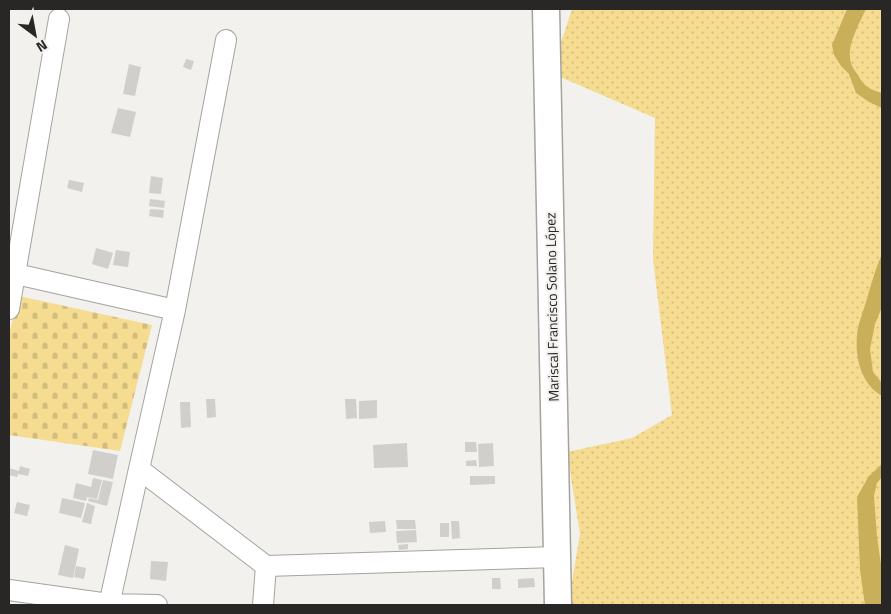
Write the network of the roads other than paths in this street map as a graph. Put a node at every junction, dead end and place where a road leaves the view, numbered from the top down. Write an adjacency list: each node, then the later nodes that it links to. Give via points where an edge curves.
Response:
1 (546, 9): 8 (main road, Mariscal Francisco Solano López)
2 (59, 19): 4 (street)
3 (226, 40): 6 (street)
4 (16, 274): 5 (street); 6 (street)
5 (9, 309)
6 (175, 310): 7 (street)
7 (138, 469): 9 (street); 11 (street)
8 (557, 557): 9 (street); 14 (main road, Mariscal Francisco Solano López)
9 (266, 566): 13 (street)
10 (9, 590): 11 (street)
11 (109, 605): 12 (street)
12 (157, 605)
13 (263, 605)
14 (558, 605)

